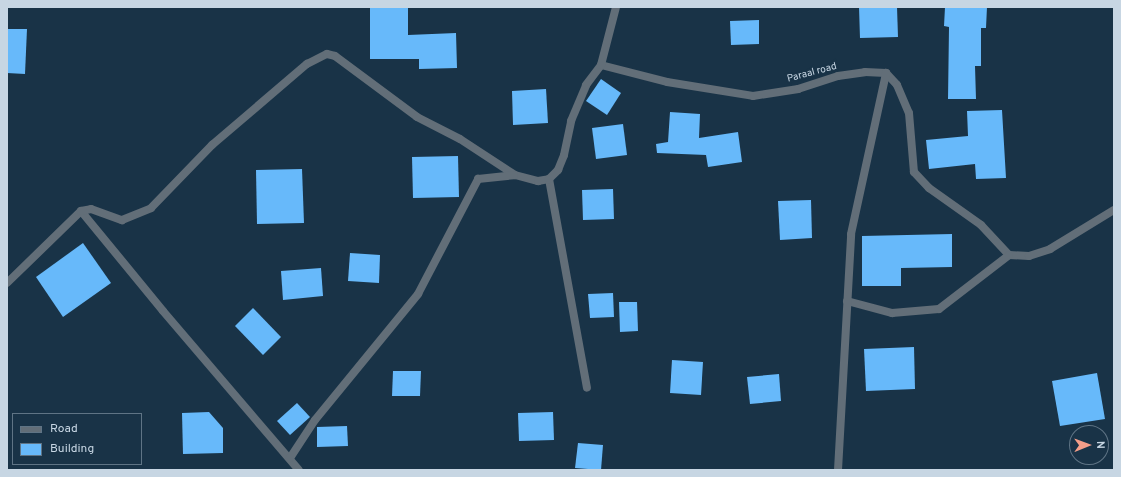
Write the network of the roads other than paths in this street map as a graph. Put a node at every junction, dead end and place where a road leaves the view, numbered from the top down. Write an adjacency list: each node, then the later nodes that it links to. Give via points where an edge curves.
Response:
1 (616, 7): 2 (street)
2 (601, 65): 3 (street, Paraal road, via 667,82 753,96 798,89 838,76 865,72); 5 (street, via 586,85 571,121 564,155 558,170)
3 (886, 73): 8 (street, via 897,85 909,113 914,172 929,188 981,224); 10 (street, via 850,234)
4 (515, 175): 5 (street, via 538,181); 7 (street, via 460,139 417,118 335,56 327,54 307,64 212,145 151,208 122,220 91,209); 12 (street, via 478,179 418,294 315,420)
5 (550, 179): 11 (street)
6 (1114, 210): 8 (street, via 1050,249 1029,256)
7 (81, 211): 9 (street); 12 (street)
8 (1009, 255): 10 (street, via 938,309 892,313)
9 (7, 283)
10 (847, 301): 14 (street)
11 (587, 388)
12 (290, 458): 13 (street)
13 (299, 470)
14 (838, 470)

